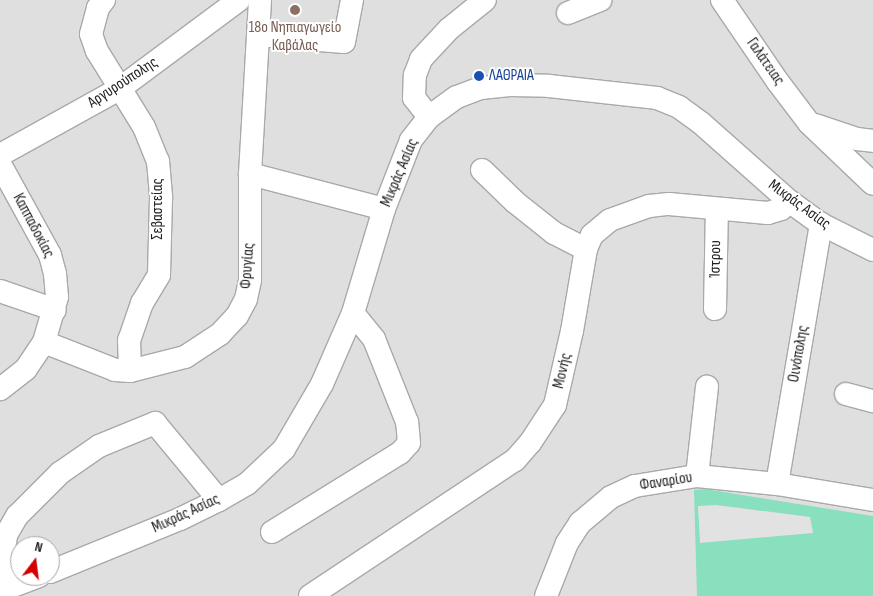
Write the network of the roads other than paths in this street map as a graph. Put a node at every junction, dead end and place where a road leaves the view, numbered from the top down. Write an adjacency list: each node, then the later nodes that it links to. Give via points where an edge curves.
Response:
1 (104, 0): 10 (street, Σεβαστείας, via 98,8 91,34 96,51)
2 (240, 0): 10 (street, Αργυρούπολης)
3 (260, 0): 9 (street, Φρυγίας)
4 (352, 0): 9 (street, via 344,42)
5 (485, 0): 11 (street, via 449,29 421,59 415,75 414,98)
6 (600, 0): 8 (street)
7 (722, 0): 12 (street, Γαλάτειας)
8 (568, 13)
9 (259, 34): 17 (street, Φρυγίας)
10 (119, 89): 14 (street, Αργυρούπολης); 30 (street, Σεβαστείας, via 144,127 158,162 161,198 159,275 142,303 129,340)
11 (429, 117): 19 (street, Μικράς Ασίας, via 457,97 481,88 510,85 657,98 679,107 701,123); 21 (street, Μικράς Ασίας, via 411,140)
12 (809, 124): 13 (street); 18 (street, Γαλάτειας)
13 (873, 141)
14 (0, 155)
15 (0, 164): 27 (street, Καππαδοκίας, via 50,255 55,274)
16 (482, 170): 23 (street, via 554,233)
17 (250, 174): 21 (street); 30 (street, Φρυγίας, via 250,280 246,299 237,316 220,334 185,357)
18 (873, 184)
19 (789, 201): 20 (street, Μονής, via 781,209 768,213); 22 (street, Μικράς Ασίας)
20 (717, 209): 23 (street, Μονής, via 669,204 649,206 610,220 592,235); 26 (street, Ίστρου)
21 (384, 210): 28 (street, Μικράς Ασίας)
22 (821, 224): 24 (street, Μικράς Ασίας); 36 (street, Οινόπολης)
23 (586, 249): 42 (street, Μονής, via 555,405 530,443 515,460)
24 (873, 250)
25 (0, 291): 27 (street)
26 (715, 309)
27 (55, 310): 29 (street, Καππαδοκίας)
28 (354, 313): 37 (street, Μικράς Ασίας, via 322,384 284,449 247,484); 39 (street, via 374,339 407,422 409,443 400,454)
29 (44, 342): 30 (street, Φρυγίας, via 115,370); 32 (street, Καππαδοκίας, via 26,368)
30 (130, 371)
31 (707, 387): 35 (street)
32 (0, 389)
33 (846, 394): 34 (street)
34 (873, 401)
35 (697, 476): 36 (street, Φαναρίου); 43 (street, Φαναρίου, via 635,486 610,496 580,523 568,542)
36 (777, 484): 38 (street, Φαναρίου)
37 (219, 500): 40 (street, Μικράς Ασίας); 41 (street, via 155,423 99,446 60,473 17,516 6,535)
38 (873, 500)
39 (272, 532)
40 (60, 568)
41 (3, 590)
42 (310, 596)
43 (546, 596)

